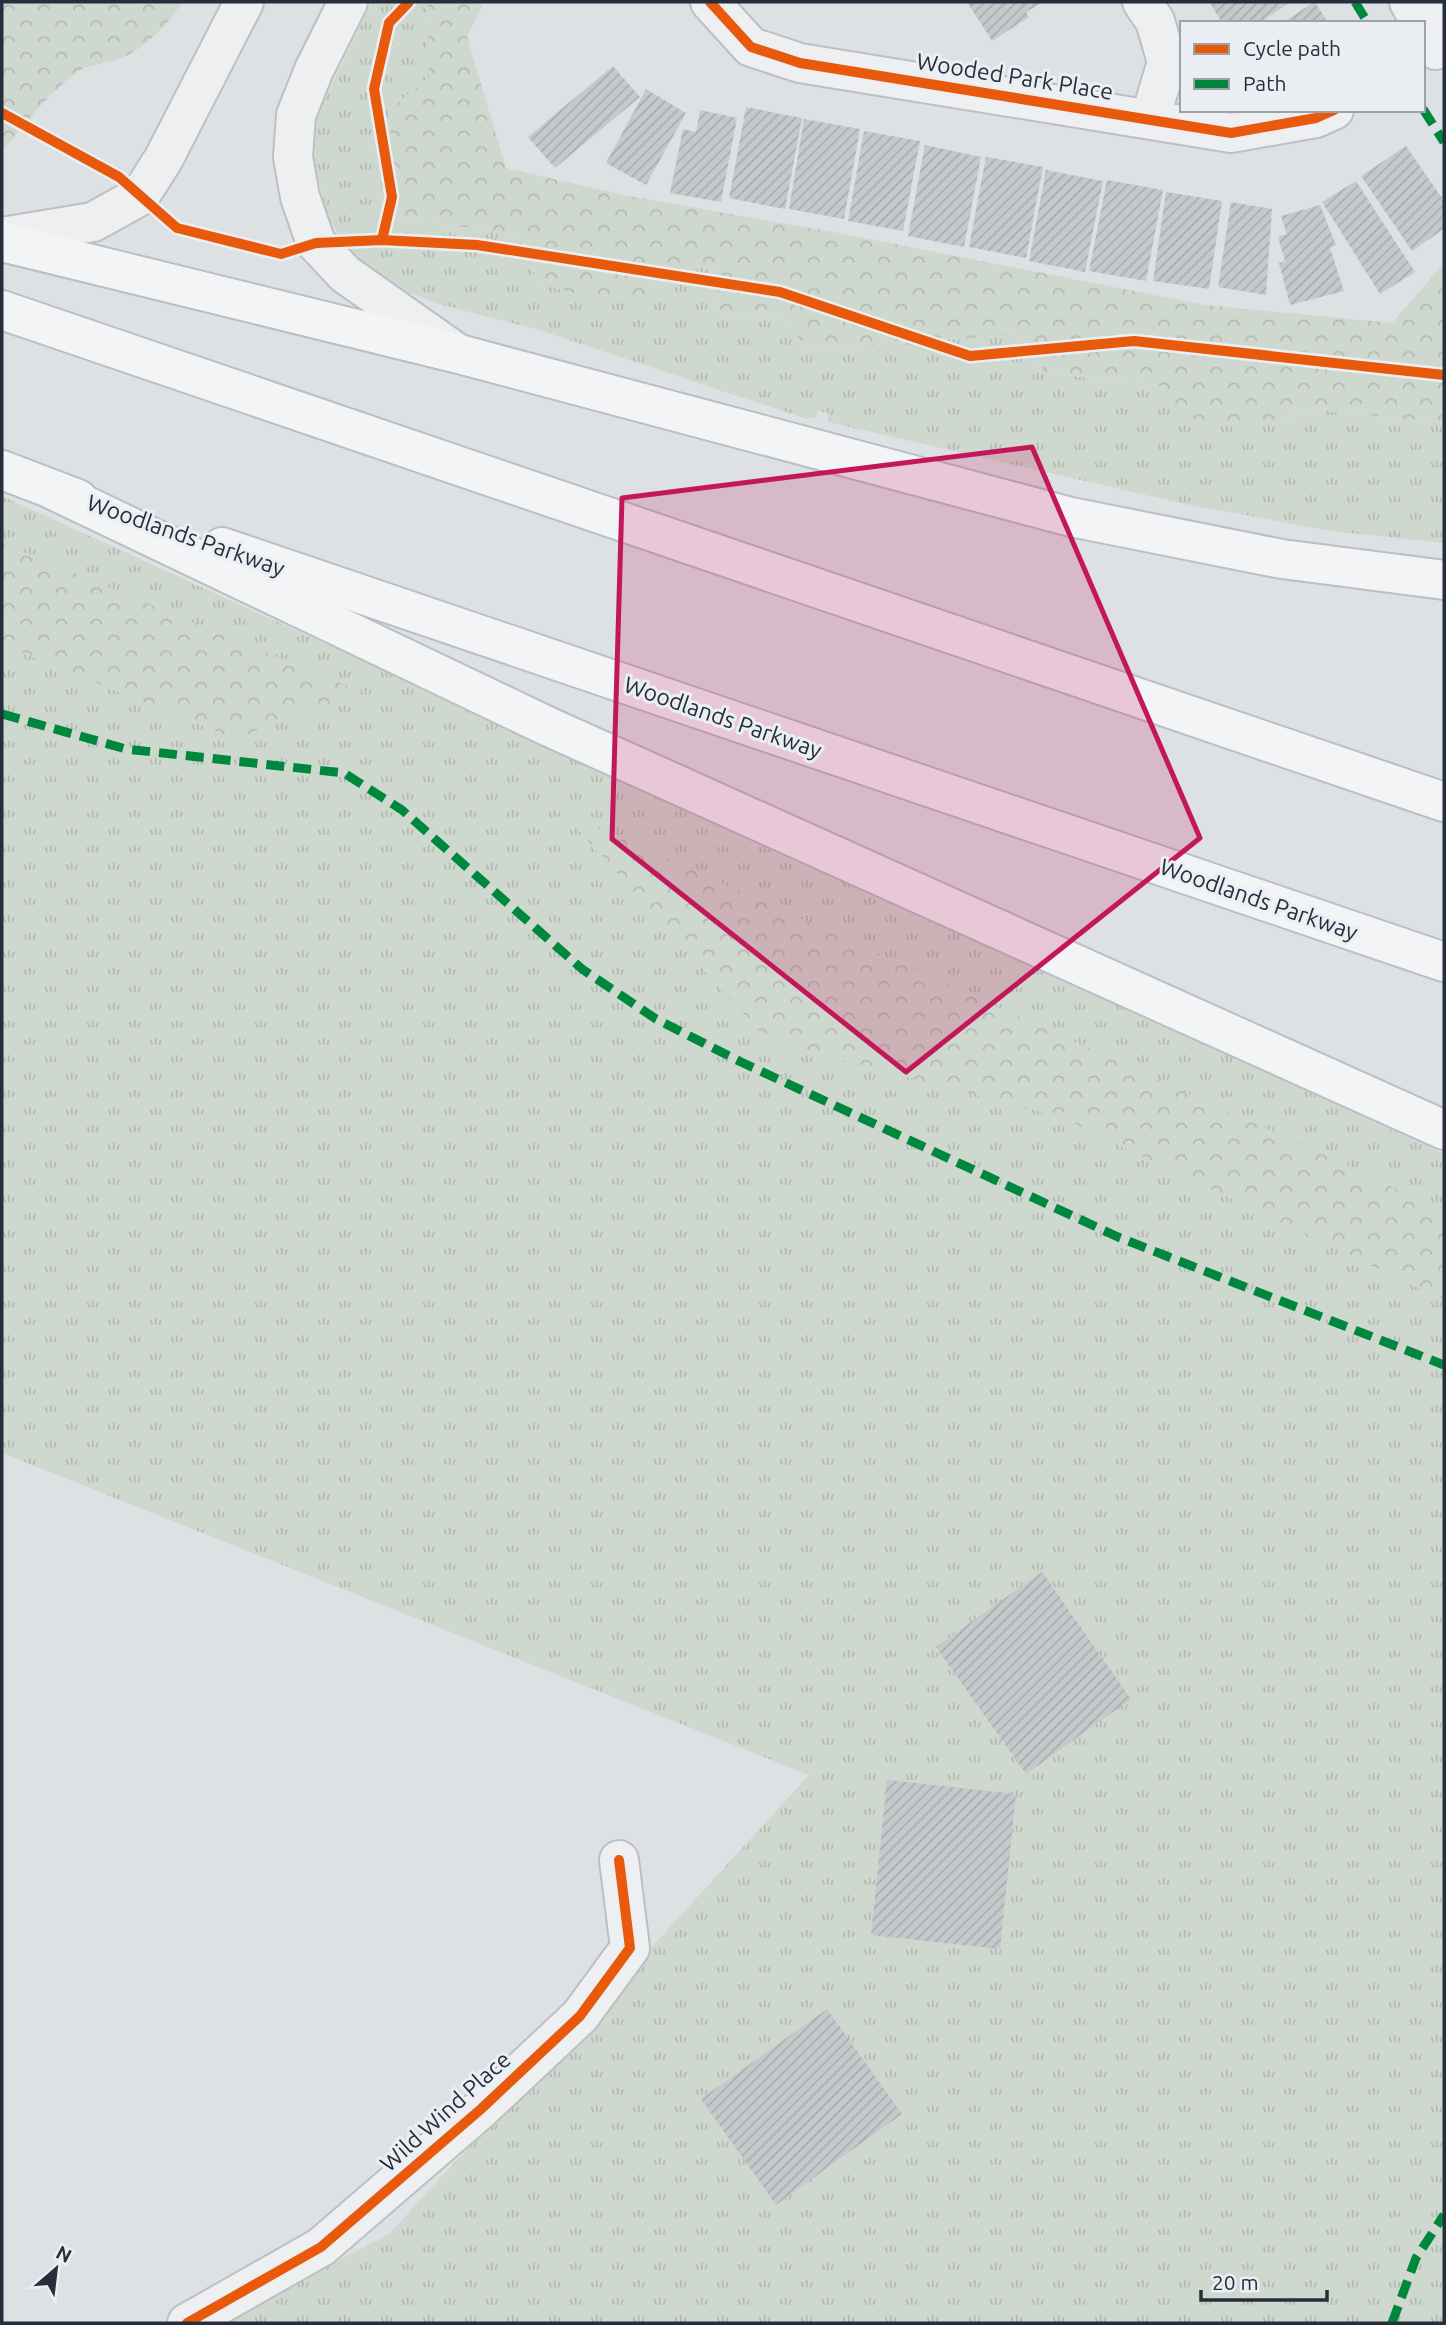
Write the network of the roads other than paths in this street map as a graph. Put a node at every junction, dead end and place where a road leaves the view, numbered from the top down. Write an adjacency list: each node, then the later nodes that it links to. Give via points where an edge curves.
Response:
1 (244, 2): 11 (street, via 140,196 93,222)
2 (348, 2): 13 (street, via 296,115 293,157 300,197 316,243 345,274)
3 (710, 2): 10 (street, Wooded Park Place, via 751,47 800,63)
4 (1142, 2): 10 (street, via 1155,21 1167,62)
5 (1409, 2): 7 (street)
6 (1440, 2): 8 (street)
7 (1419, 21)
8 (1432, 46)
9 (1330, 112): 10 (street, Wooded Park Place, via 1231,133)
10 (1150, 119)
11 (2, 240): 13 (main road)
12 (2, 310): 17 (main road)
13 (459, 354): 16 (main road, via 1071,517 1282,559)
14 (2, 470): 15 (main road, Woodlands Parkway)
15 (53, 490): 18 (main road, Woodlands Parkway); 19 (main road, via 547,726)
16 (1444, 580)
17 (1444, 802)
18 (1444, 962)
19 (1444, 1130)
20 (619, 1860): 21 (street, Wild Wind Place, via 630,1948 580,2016 321,2248)
21 (187, 2323)

